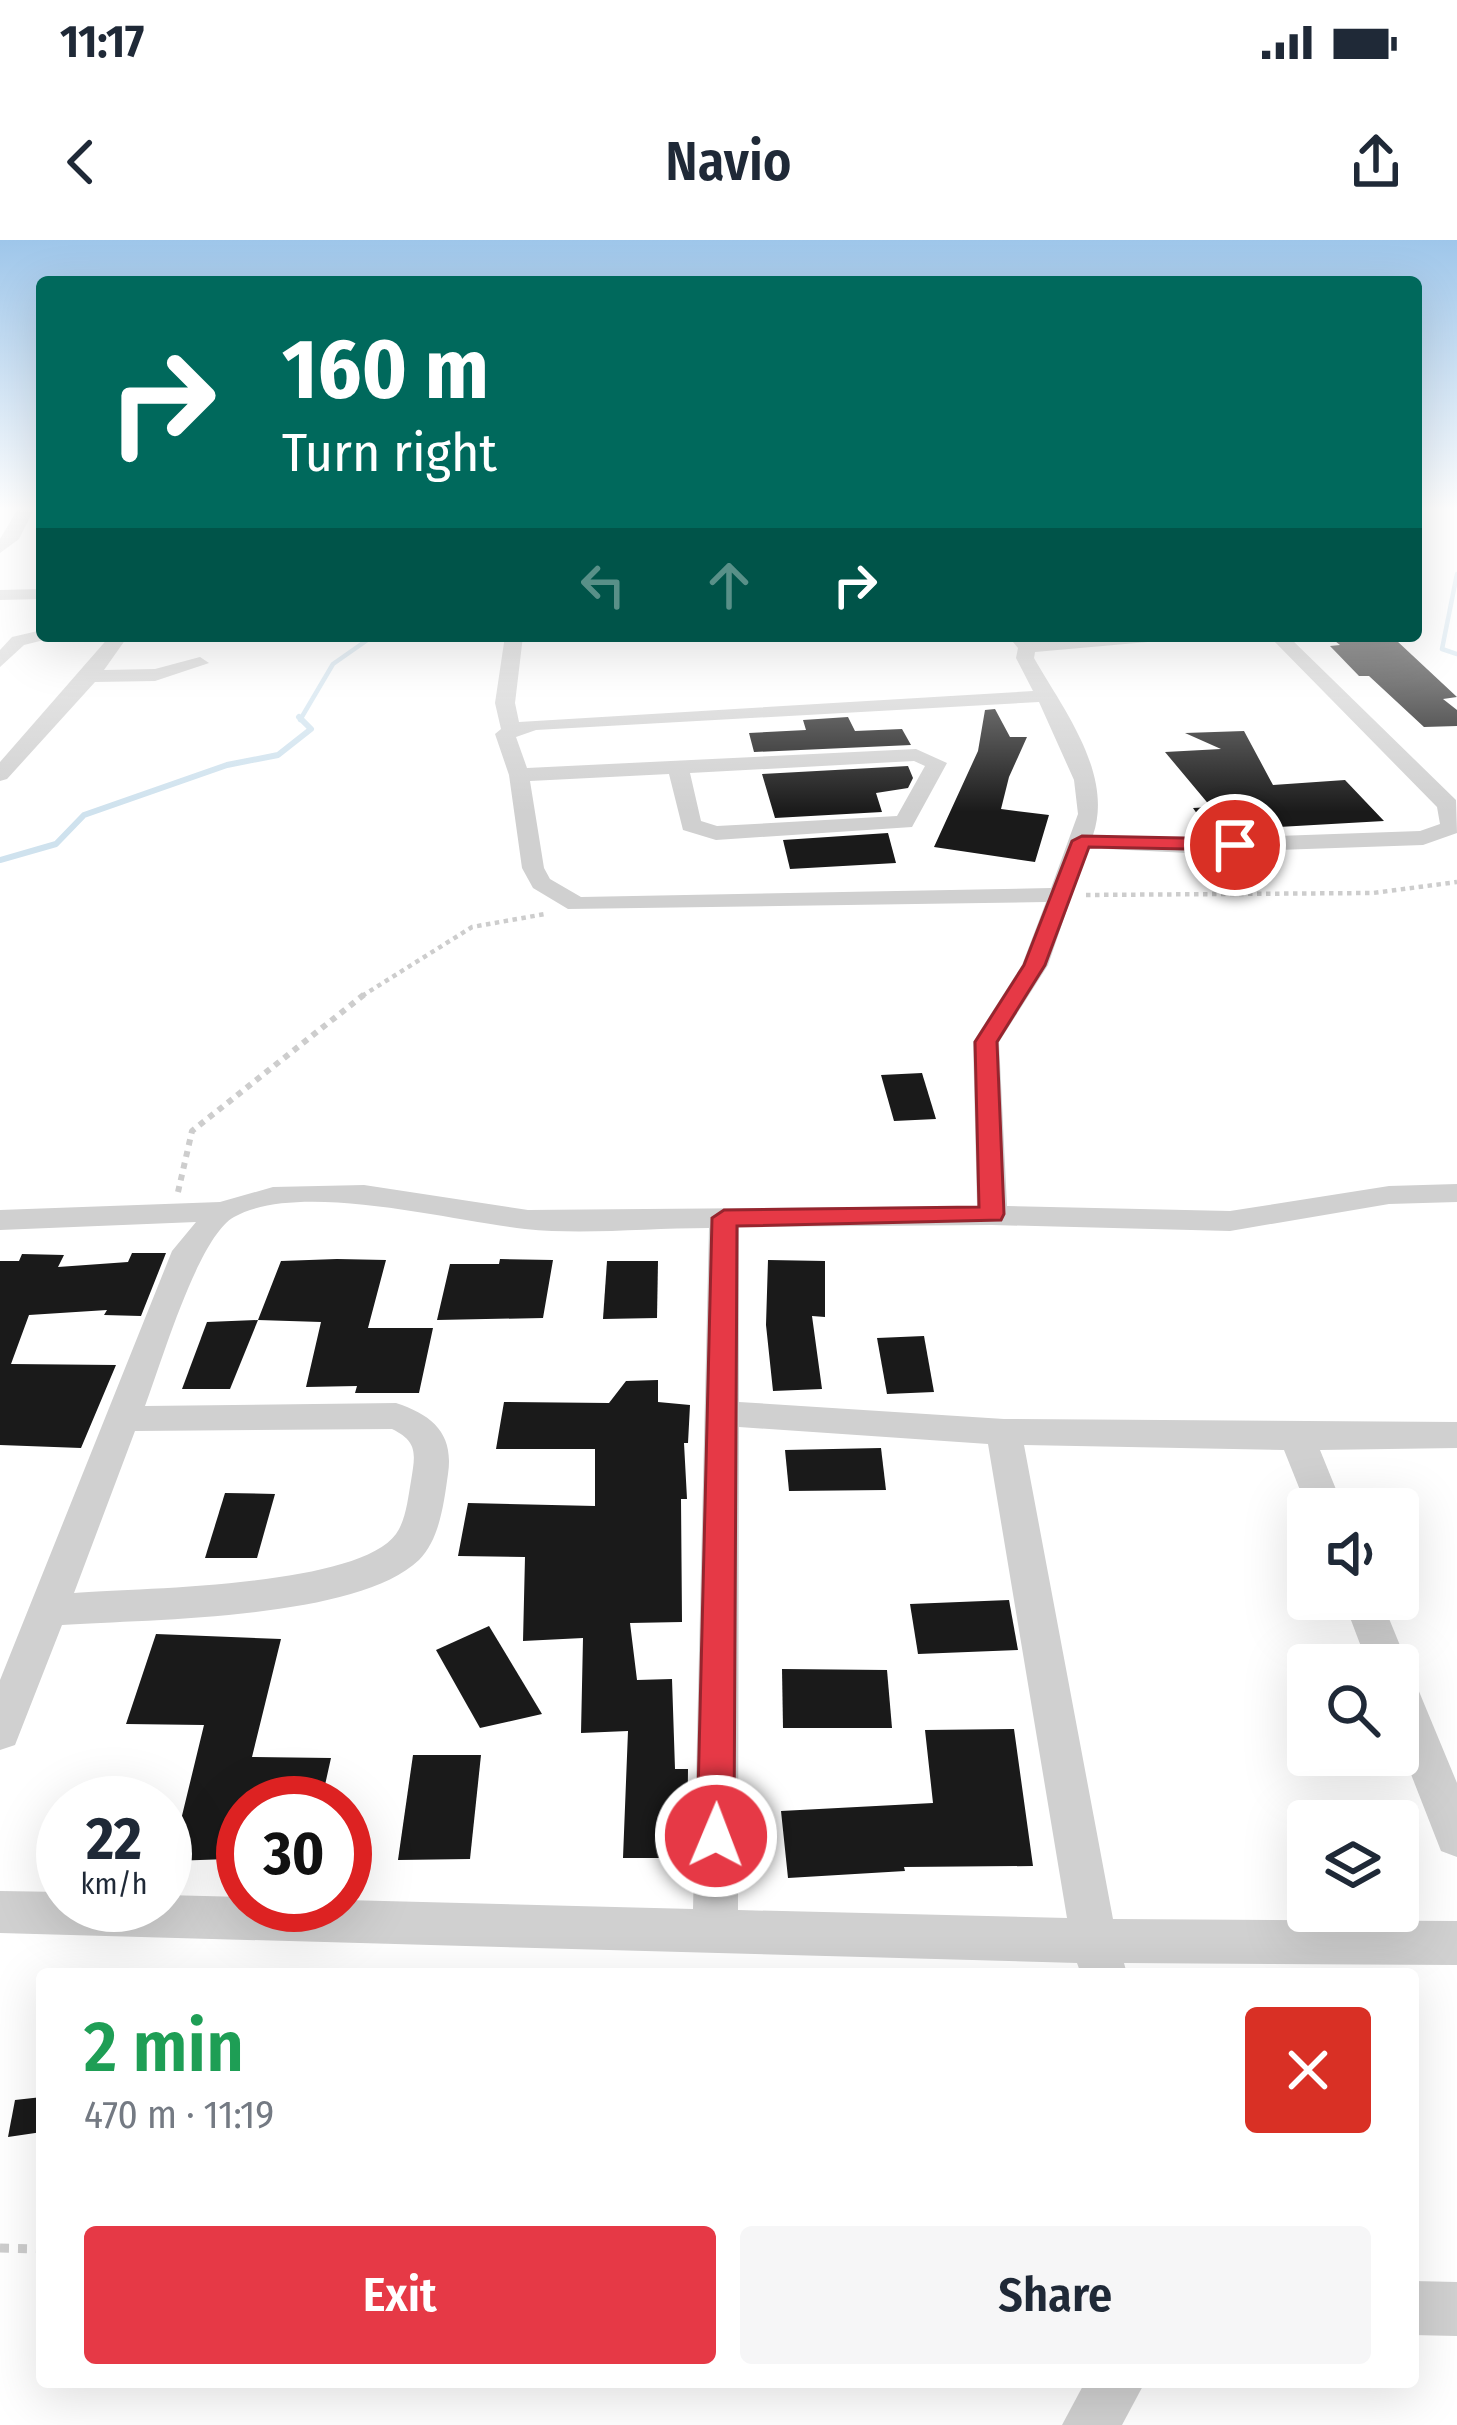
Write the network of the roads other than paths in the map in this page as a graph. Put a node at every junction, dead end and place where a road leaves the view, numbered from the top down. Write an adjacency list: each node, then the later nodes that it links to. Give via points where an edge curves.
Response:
1 (36, 636): 6 (street, via 18,641)
2 (115, 642): 8 (street)
3 (513, 642): 10 (street, via 505,704)
4 (1022, 642): 9 (street)
5 (1284, 642): 14 (street, via 1448,806 1452,827 1399,839)
6 (0, 661)
7 (200, 663): 8 (street, via 155,675)
8 (90, 676): 12 (street)
9 (1043, 696): 10 (street); 14 (street, via 1085,780)
10 (511, 729): 13 (street, via 505,734)
11 (678, 768): 11 (street, via 916,755 937,763 904,822 716,833 691,825); 13 (street)
12 (0, 775)
13 (519, 775): 15 (street, via 533,868 541,883 576,904)
14 (1082, 841): 15 (street)
15 (1059, 895): 18 (street, via 1035,965 986,1042)
16 (1457, 1192): 18 (street, via 1230,1221)
17 (221, 1211): 19 (street); 20 (street, via 273,1196 364,1194 528,1220); 22 (street)
18 (992, 1214): 20 (street)
19 (157, 1215): 21 (street); 22 (street)
20 (724, 1218): 23 (street)
21 (0, 1220)
22 (188, 1251): 24 (street)
23 (721, 1413): 25 (street); 34 (street)
24 (122, 1419): 29 (street); 29 (street, via 396,1416 432,1440 416,1535 396,1558 338,1583)
25 (1004, 1432): 27 (street); 36 (street)
26 (1457, 1435): 27 (street)
27 (1297, 1437): 28 (street)
28 (1318, 1488)
29 (48, 1610): 30 (street)
30 (0, 1732)
31 (1419, 1742): 32 (street)
32 (1457, 1837)
33 (0, 1912): 34 (street)
34 (715, 1930): 36 (street)
35 (1457, 1943): 36 (street)
36 (1099, 1958)
37 (1419, 2308): 38 (street)
38 (1457, 2309)
39 (1113, 2388): 40 (street)
40 (1090, 2425)

